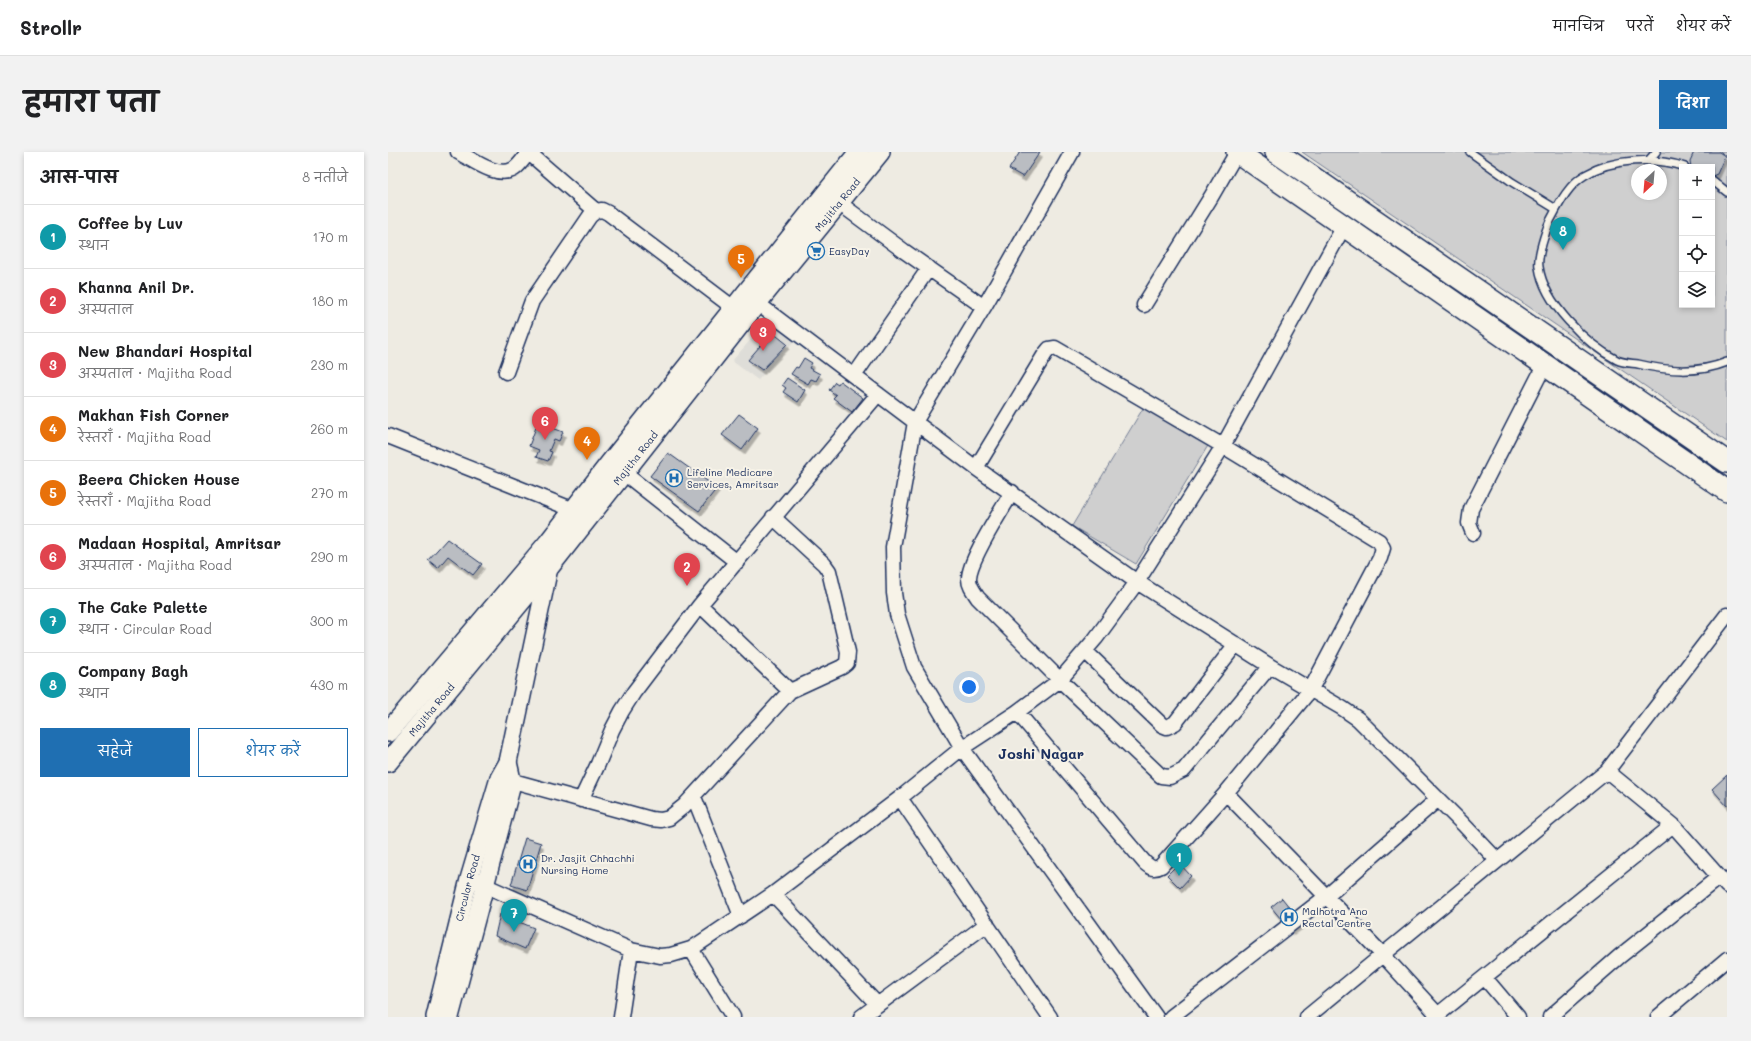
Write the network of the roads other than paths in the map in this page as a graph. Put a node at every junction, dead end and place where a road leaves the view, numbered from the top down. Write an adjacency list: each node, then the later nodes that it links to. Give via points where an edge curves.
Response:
1 (458, 152): 2 (street, via 495,171 506,172 513,169)
2 (529, 152): 16 (street)
3 (859, 152): 14 (main road, Majitha Road)
4 (880, 152): 14 (main road, Majitha Road)
5 (1072, 152): 21 (street)
6 (1237, 152): 17 (main road); 20 (street, via 1212,197)
7 (1470, 152): 15 (lane)
8 (1656, 152): 10 (lane)
9 (1288, 158): 23 (main road)
10 (1648, 161): 11 (lane); 15 (lane, via 1615,162 1585,175 1571,188)
11 (1679, 165)
12 (1715, 182): 13 (lane)
13 (1727, 192)
14 (832, 197): 18 (street); 19 (main road, Majitha Road); 22 (main road, Majitha Road)
15 (1556, 210): 24 (lane, via 1545,232 1539,267 1550,299 1568,321 1593,344 1618,361 1671,371 1697,369)
16 (596, 211): 22 (street, via 608,213); 26 (street, via 532,301)
17 (1344, 226): 25 (main road); 32 (street)
18 (929, 268): 21 (street); 27 (street)
19 (757, 304): 27 (street); 35 (main road, Majitha Road)
20 (1144, 305)
21 (984, 307): 30 (street)
22 (734, 308): 38 (main road, Majitha Road)
23 (1580, 362): 28 (street); 33 (main road)
24 (1727, 362)
25 (1545, 364): 28 (main road); 40 (street, via 1471,509 1469,523)
26 (506, 372)
27 (854, 376): 29 (street)
28 (1567, 379): 36 (main road)
29 (878, 394): 30 (street); 39 (street)
30 (915, 422): 34 (street); 55 (street, via 893,547 897,614 914,667)
31 (388, 436): 38 (street)
32 (1222, 446): 34 (street, via 1052,348 1045,354); 44 (street); 51 (street, via 1382,545 1380,558)
33 (1727, 462)
34 (976, 468): 37 (street)
35 (624, 473): 42 (street); 43 (main road, Majitha Road)
36 (1727, 491)
37 (1012, 492): 44 (street); 50 (street, via 972,563 968,580 978,598)
38 (574, 510): 41 (main road, Majitha Road)
39 (773, 517): 42 (street); 52 (street, via 829,571 848,652 847,663 842,667)
40 (1473, 533)
41 (548, 543): 43 (street, Circular Road); 54 (main road, Majitha Road)
42 (737, 562): 45 (street)
43 (551, 565): 56 (main road, Majitha Road); 58 (street, Circular Road)
44 (1137, 582): 47 (street); 48 (street)
45 (700, 605): 52 (street); 63 (street, via 622,711)
46 (1727, 615): 57 (street)
47 (1236, 644): 48 (street, via 1175,723 1167,727); 49 (street)
48 (1085, 651): 50 (street)
49 (1270, 666): 50 (street, via 1184,770 1170,777 1161,776); 51 (street)
50 (1060, 680): 53 (street)
51 (1312, 689): 59 (street); 62 (street, via 1358,719)
52 (790, 690): 60 (street)
53 (1017, 712): 55 (street); 59 (street, via 1151,868 1160,866)
54 (388, 732)
55 (962, 748): 61 (street); 85 (street)
56 (388, 762)
57 (1607, 771): 64 (street); 65 (street)
58 (506, 779): 63 (street); 66 (street, Circular Road)
59 (1226, 793): 69 (street)
60 (694, 797): 63 (street, via 676,814 661,820); 70 (street)
61 (900, 798): 68 (street); 71 (street)
62 (1438, 799): 65 (street); 69 (street)
63 (582, 800)
64 (1673, 825): 67 (street); 76 (street)
65 (1497, 860): 74 (street)
66 (477, 882): 73 (street); 79 (street, Circular Road); 80 (street, Circular Road)
67 (1723, 882): 89 (street, via 1620,956)
68 (773, 894): 70 (street); 77 (street)
69 (1327, 896): 74 (street); 86 (street)
70 (741, 916): 72 (street)
71 (987, 924): 77 (street); 84 (street)
72 (691, 949): 73 (street, via 660,956); 82 (street)
73 (631, 950): 81 (street)
74 (1382, 954): 78 (street); 87 (street)
75 (1727, 959): 90 (street)
76 (1485, 978): 78 (street); 88 (street)
77 (877, 1004): 83 (street)
78 (1436, 1016)
79 (435, 1017)
80 (450, 1017)
81 (621, 1017)
82 (733, 1017)
83 (861, 1017)
84 (1050, 1017)
85 (1156, 1017)
86 (1171, 1017)
87 (1307, 1017)
88 (1518, 1017)
89 (1550, 1017)
90 (1658, 1017)

